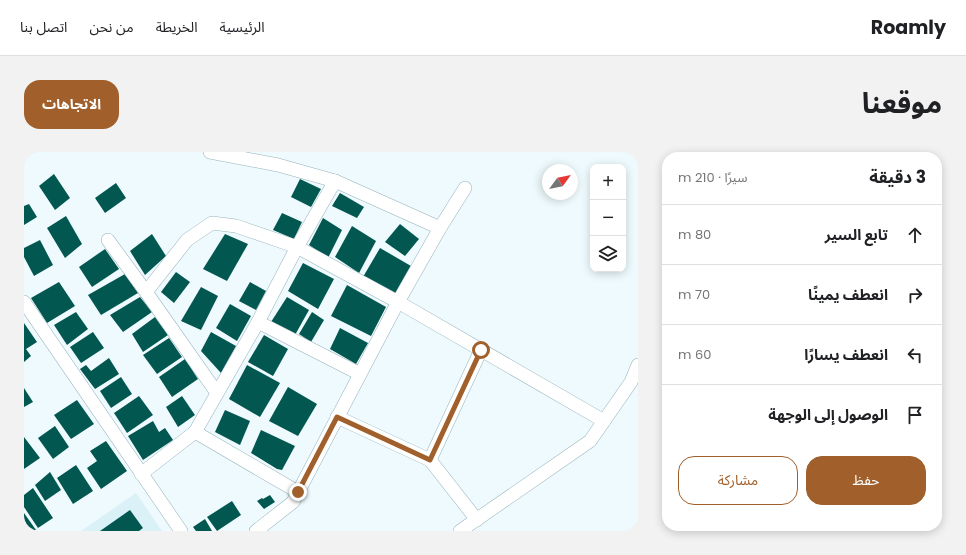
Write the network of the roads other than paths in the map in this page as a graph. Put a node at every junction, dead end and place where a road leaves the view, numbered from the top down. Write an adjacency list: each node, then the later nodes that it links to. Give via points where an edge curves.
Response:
1 (210, 152): 2 (street, via 278,165)
2 (335, 181): 4 (street); 6 (street)
3 (465, 188): 4 (street)
4 (440, 228): 9 (street)
5 (108, 240): 7 (street)
6 (297, 247): 7 (street, via 236,226 212,223 187,240); 9 (street); 10 (street)
7 (146, 292): 14 (street)
8 (24, 302): 19 (street)
9 (398, 302): 11 (street); 13 (street)
10 (258, 322): 13 (street); 14 (street)
11 (481, 350): 16 (street); 18 (street)
12 (638, 365): 16 (street)
13 (360, 374): 15 (street)
14 (217, 394): 17 (street)
15 (337, 417): 18 (street); 20 (street)
16 (604, 421): 21 (street, via 590,441)
17 (195, 432): 19 (street); 20 (street)
18 (430, 460): 21 (street)
19 (141, 474): 22 (street)
20 (298, 492): 23 (street, via 293,502)
21 (477, 520): 24 (street)
22 (180, 531)
23 (256, 531)
24 (460, 531)

